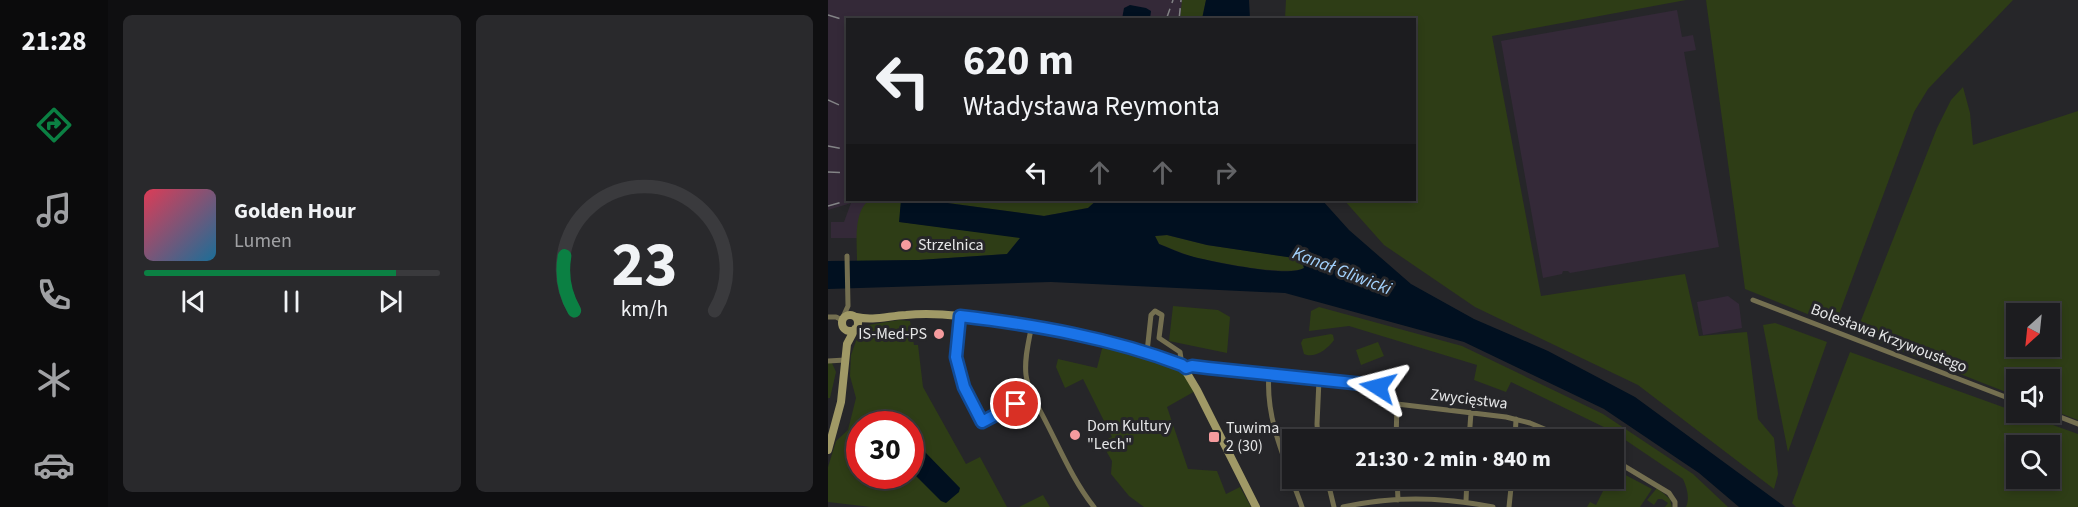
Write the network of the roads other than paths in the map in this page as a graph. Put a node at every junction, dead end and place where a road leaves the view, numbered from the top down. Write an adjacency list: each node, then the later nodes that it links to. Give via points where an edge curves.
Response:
1 (847, 257): 3 (street)
2 (1753, 300): 20 (street, Bolesława Krzywoustego)
3 (848, 306): 4 (street); 7 (street)
4 (855, 316): 7 (street); 8 (street); 10 (street)
5 (960, 316): 8 (street); 9 (street); 19 (street, via 956,357 964,387 982,422)
6 (828, 317): 7 (street)
7 (843, 318): 11 (street)
8 (873, 319): 10 (street)
9 (1032, 324): 13 (street); 19 (street, via 1026,377)
10 (856, 328): 11 (street); 12 (street)
11 (844, 329): 12 (street)
12 (847, 344): 14 (street)
13 (1147, 352): 16 (street); 16 (street, via 1152,315 1158,311 1162,315 1159,338 1180,352)
14 (845, 360): 15 (street); 31 (street, via 841,402)
15 (828, 361)
16 (1184, 367): 17 (street); 41 (street)
17 (1269, 374): 18 (street); 42 (street, via 1267,394 1274,430)
18 (1319, 380): 21 (street, via 1373,385); 26 (street)
19 (1033, 396): 40 (street)
20 (2006, 397)
21 (1397, 404): 22 (street, Zwycięstwa); 27 (street)
22 (1471, 412): 24 (street, Zwycięstwa); 28 (street)
23 (2060, 417): 25 (street)
24 (1516, 419): 29 (street); 30 (street, Zwycięstwa)
25 (2078, 424)
26 (1317, 429)
27 (1396, 429)
28 (1470, 429)
29 (1516, 429)
30 (1542, 429)
31 (828, 450)
32 (1624, 466): 48 (street, via 1669,493)
33 (1330, 489): 43 (street)
34 (1398, 489): 37 (street)
35 (1467, 489): 39 (street)
36 (1511, 489): 47 (street)
37 (1398, 500): 38 (street); 44 (street)
38 (1415, 500): 39 (street); 45 (street)
39 (1466, 501): 46 (street)
40 (1094, 507)
41 (1256, 507)
42 (1302, 507)
43 (1334, 507)
44 (1342, 507)
45 (1416, 507)
46 (1493, 507)
47 (1509, 507)
48 (1675, 507)

